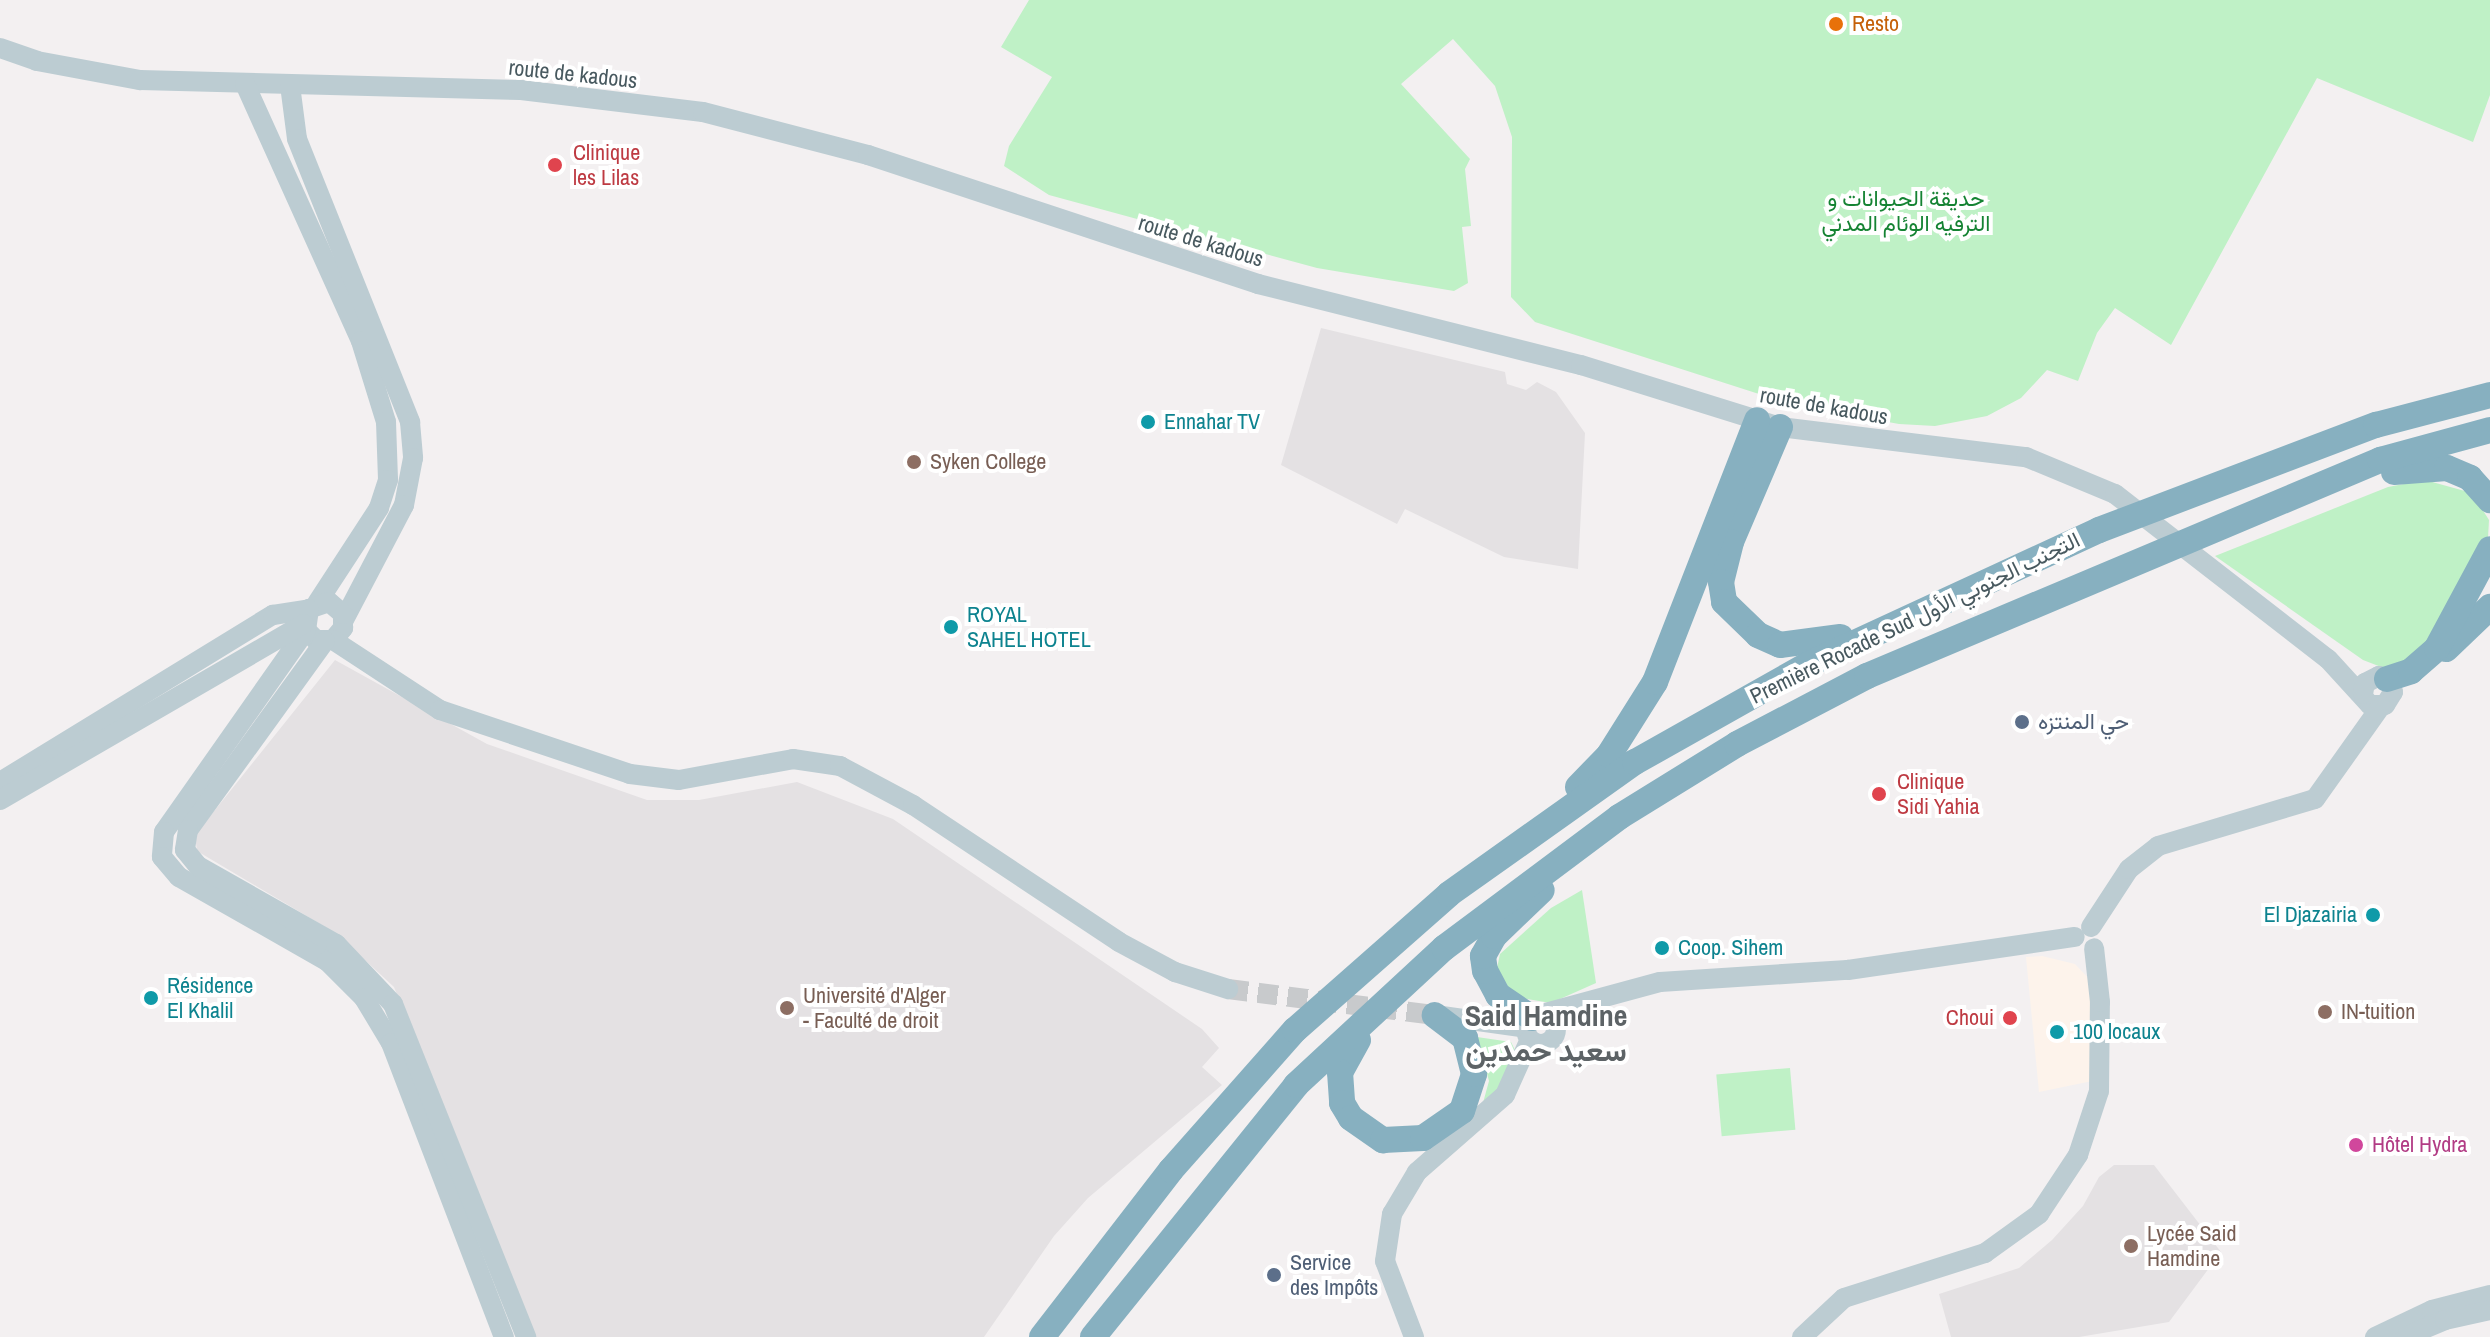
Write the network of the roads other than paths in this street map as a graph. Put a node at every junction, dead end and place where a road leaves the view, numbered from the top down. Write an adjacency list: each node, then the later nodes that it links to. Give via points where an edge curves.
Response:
1 (0, 48): 2 (street, route de kadous, via 37,61 140,80)
2 (245, 84): 3 (street, route de kadous); 12 (street, via 361,341 386,422 388,480 379,508)
3 (290, 85): 5 (street, route de kadous, via 521,90 703,112 868,155 1258,284 1581,365); 13 (street, via 297,139 410,422 413,458 404,505)
4 (2490, 395): 10 (highway, Première Rocade Sud التجنب الجنوبي الأول, via 2376,425 2190,493)
5 (1769, 424): 10 (highway, via 1724,563 1724,602 1739,621 1780,645 1808,645); 14 (street, route de kadous, via 2026,457 2095,482); 18 (highway, via 1632,723 1595,773 1520,832)
6 (2490, 430): 8 (highway, Première Rocade Sud التجنب الجنوبي الأول, via 2380,460)
7 (2490, 500): 8 (highway, via 2461,473 2420,467)
8 (2222, 525): 17 (highway, Première Rocade Sud التجنب الجنوبي الأول, via 1867,676 1737,744)
9 (2490, 549): 14 (highway, via 2437,648)
10 (1964, 593): 18 (highway, Première Rocade Sud التجنب الجنوبي الأول, via 1809,664 1635,762)
11 (2490, 607): 14 (highway)
12 (309, 616): 13 (street); 13 (street, via 335,604); 15 (street, via 273,615); 16 (street); 26 (street, via 169,824 162,857 179,877 327,961 364,998 391,1043)
13 (336, 631): 20 (street, via 427,704 502,734 656,778 694,778 793,759 840,766 913,805 1119,942 1175,972); 27 (street, via 188,830 185,850 198,866 336,944 393,1004)
14 (2377, 693): 19 (street, via 2352,752 2315,799 2158,846 2129,869)
15 (0, 782)
16 (0, 800)
17 (1573, 850): 21 (highway, Première Rocade Sud التجنب الجنوبي الأول, via 1444,948); 23 (highway, via 1557,875 1494,936 1483,956 1498,995)
18 (1497, 861): 28 (highway, Première Rocade Sud التجنب الجنوبي الأول, via 1365,963 1295,1030 1161,1182)
19 (2083, 932): 23 (street, via 1848,970 1660,982 1591,1000); 31 (street, via 2099,937 2094,948 2100,1002 2099,1091 2078,1155 2039,1214 1985,1253 1844,1298)
20 (1228, 989)
21 (1374, 1013): 22 (highway, via 1345,1061 1338,1087 1342,1103 1361,1129 1392,1141 1439,1130 1470,1097 1472,1054 1465,1038); 29 (highway, Première Rocade Sud التجنب الجنوبي الأول, via 1263,1121)
22 (1435, 1015): 23 (street)
23 (1539, 1028): 30 (street, via 1521,1068 1491,1109 1417,1172 1392,1214 1385,1261)
24 (2490, 1295): 32 (street, via 2432,1310)
25 (2490, 1310): 33 (street)
26 (504, 1337)
27 (526, 1337)
28 (1042, 1337)
29 (1093, 1337)
30 (1414, 1337)
31 (1802, 1337)
32 (2375, 1337)
33 (2405, 1337)

